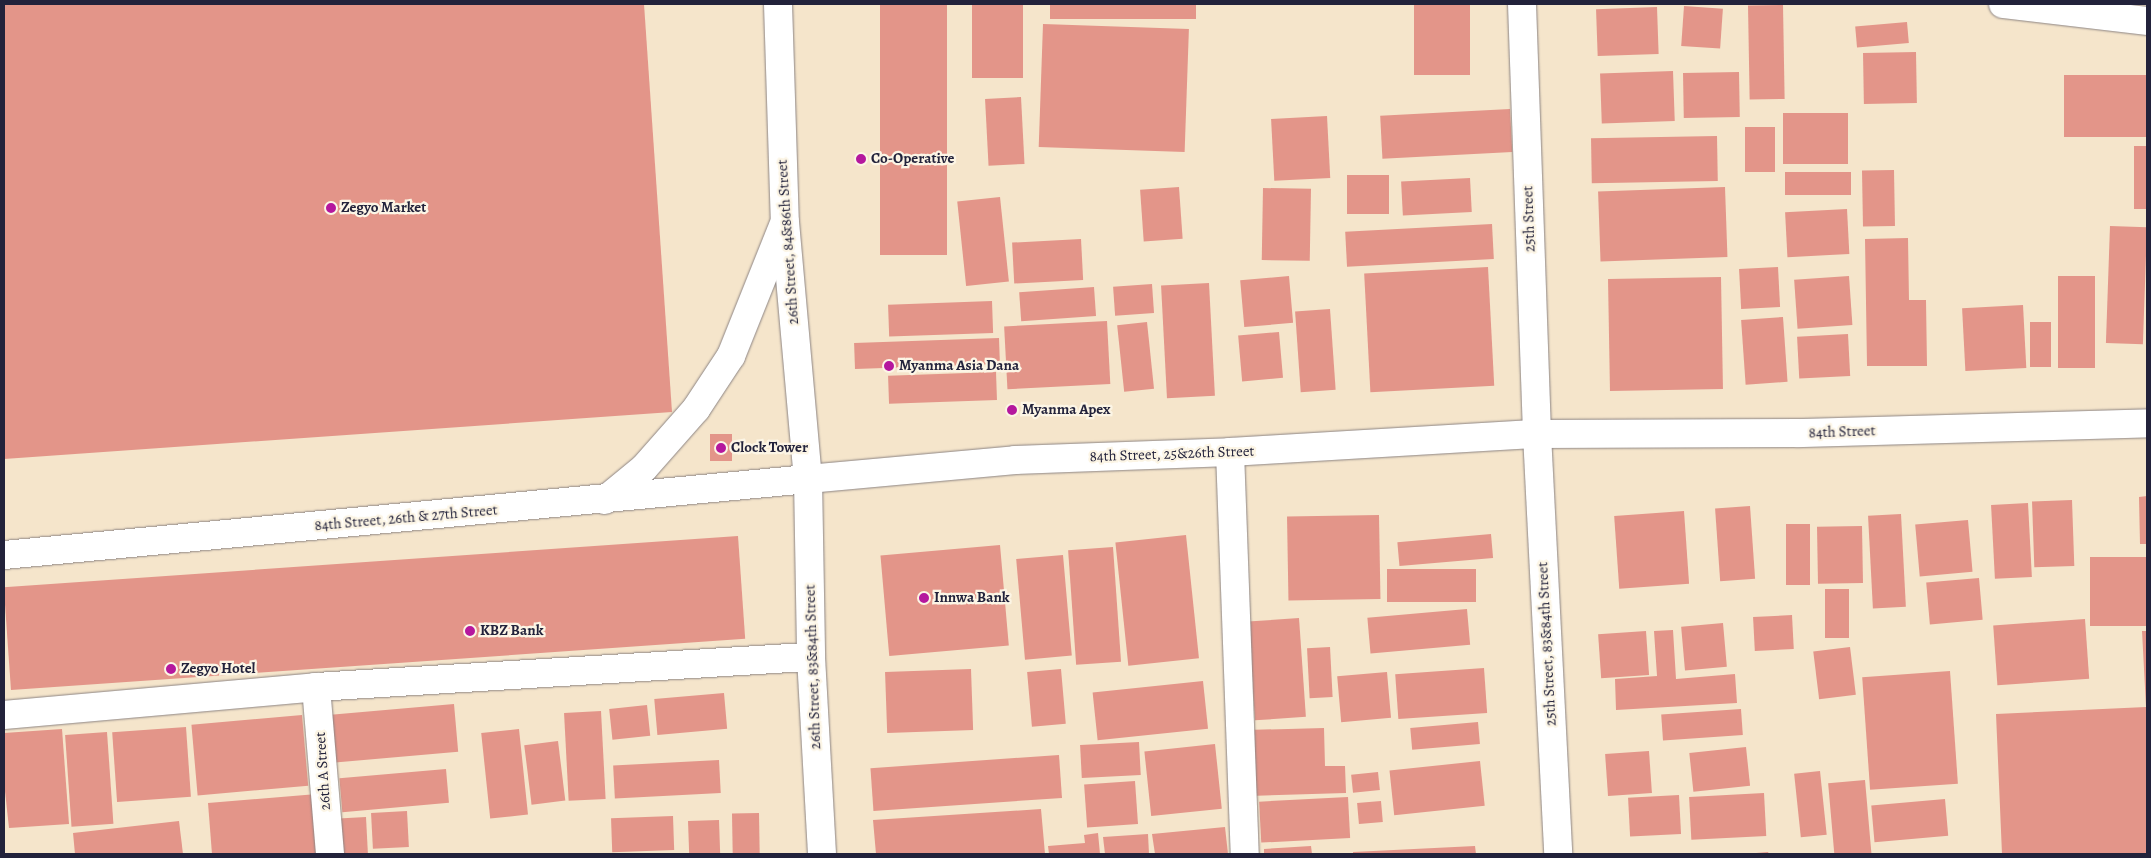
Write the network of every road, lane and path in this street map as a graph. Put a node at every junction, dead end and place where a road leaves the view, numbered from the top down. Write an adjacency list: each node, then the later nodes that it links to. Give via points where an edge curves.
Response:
1 (778, 4): 5 (street, 26th Street, 84&86th Street)
2 (1522, 4): 7 (street, 25th Street)
3 (2004, 4): 4 (street)
4 (2147, 21)
5 (785, 222): 9 (street, 26th Street, 84&86th Street); 10 (street, via 731,356 696,409 644,468)
6 (2147, 424): 7 (street, 84th Street, via 1799,433)
7 (1536, 434): 8 (street, 84th Street, 25&26th Street); 18 (street, 25th Street, 83&84th Street)
8 (1230, 452): 9 (street, 84th Street, 25&26th Street, via 1015,460); 17 (street)
9 (808, 479): 10 (street, 84th Street, 26th & 27th Street); 12 (street, 26th Street, 83&84th Street)
10 (605, 500): 11 (street, 84th Street, 26th & 27th Street)
11 (4, 555)
12 (811, 657): 13 (street); 16 (street, 26th Street, 83&84th Street)
13 (316, 688): 14 (street); 15 (street, 26th A Street)
14 (4, 715)
15 (330, 854)
16 (822, 854)
17 (1245, 854)
18 (1558, 854)

